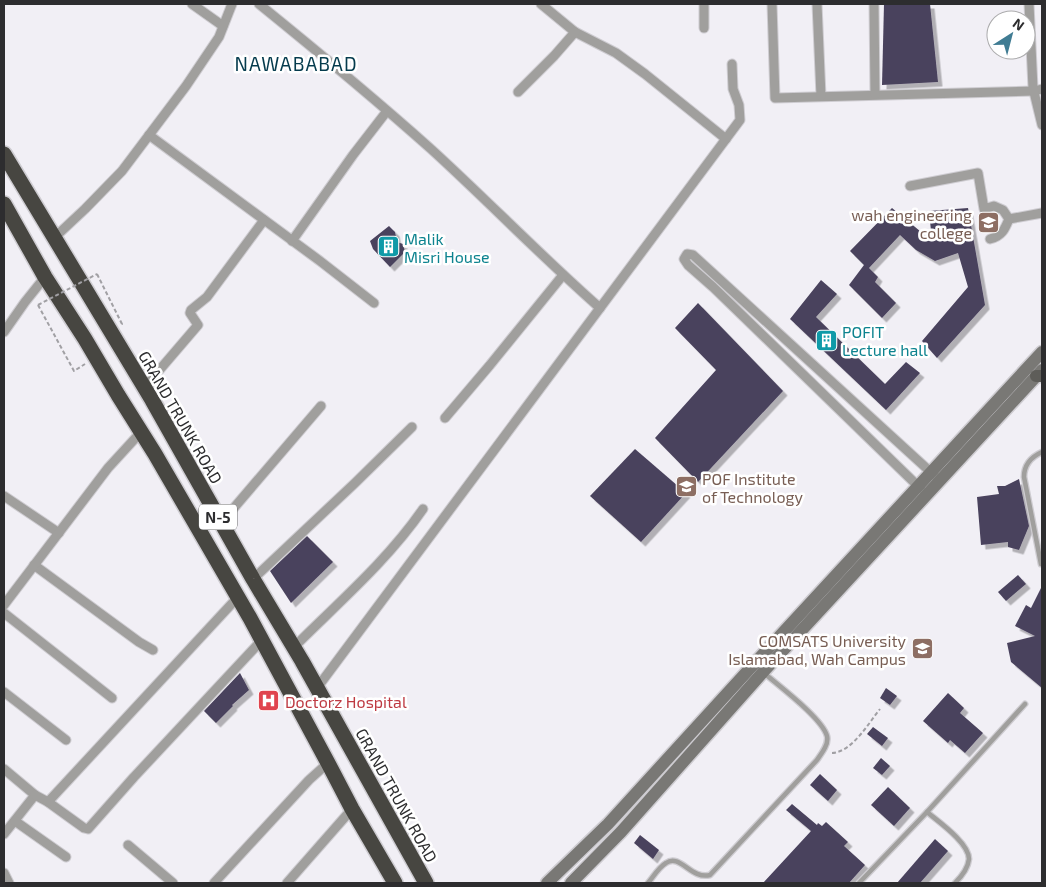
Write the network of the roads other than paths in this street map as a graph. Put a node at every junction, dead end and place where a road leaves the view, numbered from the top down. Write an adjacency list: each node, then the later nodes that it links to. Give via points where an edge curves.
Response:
1 (192, 4): 10 (street)
2 (232, 4): 10 (street)
3 (259, 4): 18 (street)
4 (542, 4): 12 (street)
5 (704, 4): 11 (street)
6 (772, 4): 17 (street, via 775,98)
7 (817, 4): 17 (street)
8 (874, 4): 16 (street)
9 (1029, 4): 14 (street)
10 (223, 26): 20 (street, via 186,86)
11 (704, 28)
12 (575, 32): 15 (street); 21 (street, via 616,53)
13 (732, 64): 21 (street, via 733,90 740,120)
14 (1038, 90): 16 (street); 19 (street)
15 (518, 92)
16 (875, 94): 17 (street)
17 (820, 96)
18 (387, 111): 30 (street); 31 (street)
19 (1042, 125)
20 (149, 135): 27 (street); 28 (street, via 122,171)
21 (726, 139): 34 (street)
22 (4, 154): 28 (highway, GRAND TRUNK ROAD / N-5)
23 (910, 186): 26 (street, via 978,173 984,209 994,206 1003,210)
24 (4, 204): 32 (highway, N-5)
25 (1042, 213): 26 (street)
26 (1009, 219): 29 (street, via 998,237)
27 (264, 220): 30 (street); 38 (street, via 206,297 191,310 198,326)
28 (54, 238): 38 (highway, GRAND TRUNK ROAD / N-5)
29 (990, 239)
30 (292, 241): 33 (street)
31 (562, 274): 34 (street); 40 (street)
32 (45, 277): 35 (street); 42 (highway, N-5)
33 (374, 303)
34 (600, 308): 60 (street)
35 (4, 332)
36 (1042, 352): 37 (street)
37 (1037, 372): 44 (street)
38 (144, 388): 48 (highway, GRAND TRUNK ROAD / N-5)
39 (321, 406): 48 (street)
40 (445, 418)
41 (412, 427): 52 (street)
42 (141, 432): 49 (street, via 108,468); 53 (highway, N-5)
43 (1042, 452): 50 (lane, via 1031,458 1024,470)
44 (936, 476): 45 (street); 45 (street, via 693,255 687,254 684,259 688,264)
45 (922, 490): 59 (street)
46 (4, 496): 49 (street)
47 (423, 509): 57 (street, via 383,559)
48 (221, 523): 52 (highway, GRAND TRUNK ROAD / N-5)
49 (59, 533): 51 (street)
50 (1041, 564)
51 (34, 565): 54 (street); 58 (street)
52 (253, 579): 57 (highway, GRAND TRUNK ROAD / N-5)
53 (238, 597): 56 (highway, N-5); 68 (street)
54 (4, 605)
55 (4, 613): 62 (street)
56 (262, 640): 65 (highway, N-5); 68 (street, via 88,829)
57 (294, 647): 60 (highway, GRAND TRUNK ROAD / N-5)
58 (153, 650)
59 (759, 668): 80 (street); 81 (street, via 621,832); 82 (lane, via 822,726 827,737 822,753 710,875 697,875 672,860)
60 (317, 688): 79 (highway, GRAND TRUNK ROAD / N-5)
61 (4, 692): 64 (street)
62 (112, 698)
63 (1025, 704): 70 (lane)
64 (66, 740)
65 (328, 763): 69 (highway, N-5); 76 (street)
66 (4, 769): 67 (street)
67 (35, 795): 68 (street); 71 (street)
68 (48, 802)
69 (352, 809): 77 (street); 78 (highway, N-5)
70 (927, 812): 83 (lane); 84 (lane, via 967,851 967,866)
71 (16, 821): 72 (street); 74 (street)
72 (4, 834)
73 (128, 845): 75 (street)
74 (66, 857)
75 (173, 883)
76 (214, 883)
77 (287, 883)
78 (395, 883)
79 (426, 883)
80 (547, 883)
81 (571, 883)
82 (648, 883)
83 (859, 883)
84 (954, 883)

